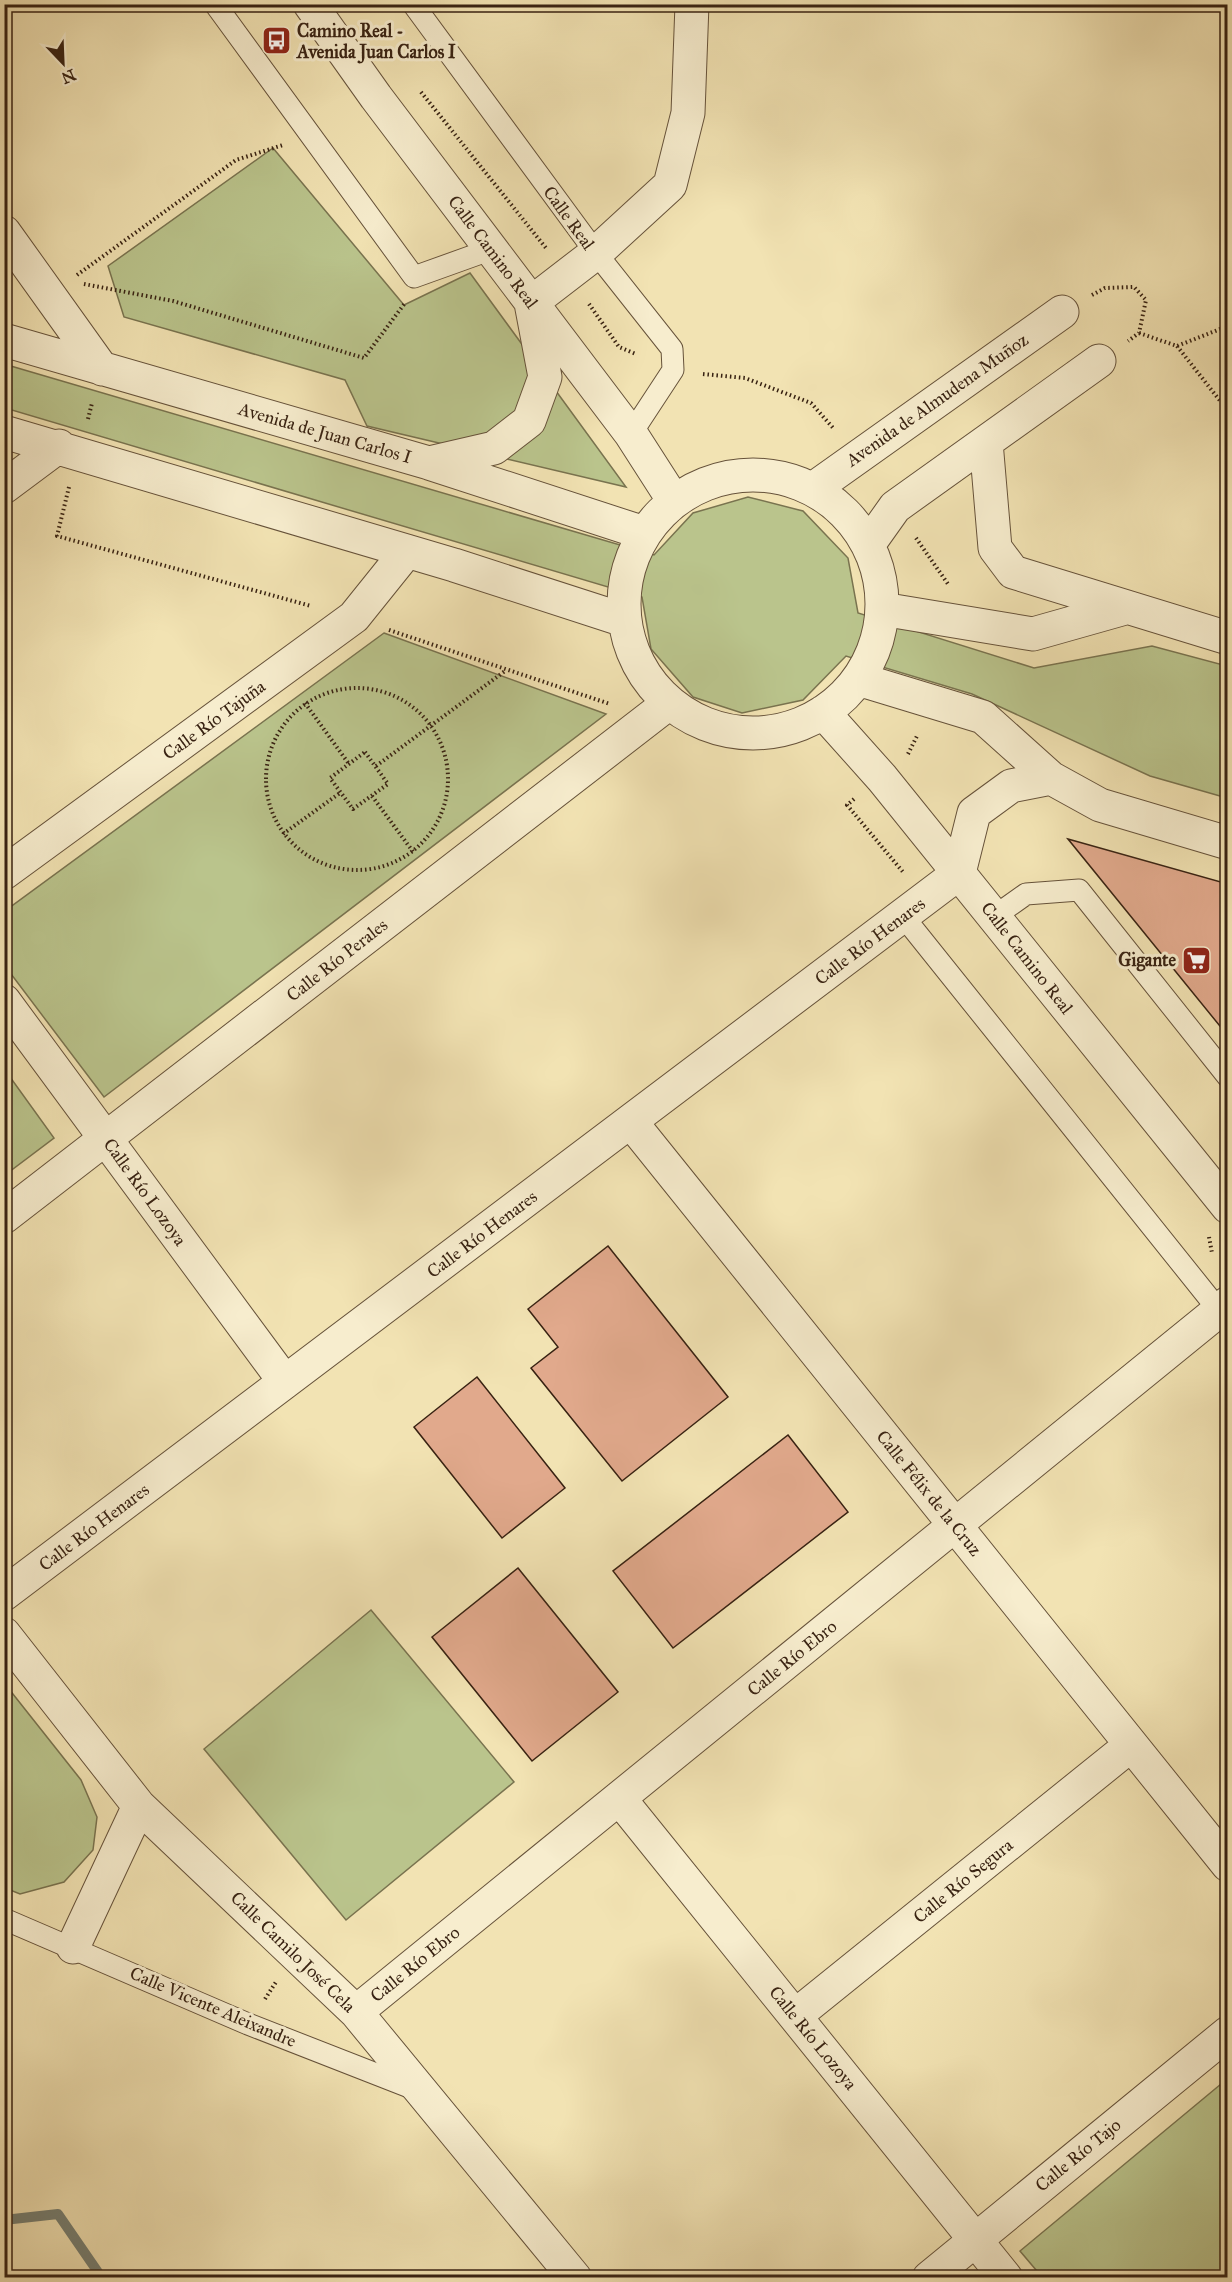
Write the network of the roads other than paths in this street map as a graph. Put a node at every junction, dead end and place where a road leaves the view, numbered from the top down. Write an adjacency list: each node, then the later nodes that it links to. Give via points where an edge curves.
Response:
1 (215, 4): 6 (lane, via 414,277)
2 (310, 4): 6 (street, Calle Camino Real)
3 (412, 4): 7 (lane, Calle Real)
4 (692, 4): 7 (street, via 688,113 670,185)
5 (4, 232): 12 (street)
6 (492, 249): 8 (street, Calle Camino Real)
7 (596, 253): 8 (street); 14 (lane, Calle Real, via 672,349 673,370)
8 (531, 303): 14 (street, Calle Camino Real); 17 (street, via 545,377 529,421 494,448)
9 (1062, 312): 19 (street, Avenida de Almudena Muñoz)
10 (4, 340): 12 (street, Avenida de Juan Carlos I)
11 (1099, 361): 15 (street)
12 (102, 369): 17 (street, Avenida de Juan Carlos I)
13 (4, 432): 16 (street)
14 (631, 435): 20 (street, Calle Camino Real)
15 (986, 442): 22 (street, via 895,507); 24 (street, via 995,548 1013,572)
16 (59, 446): 18 (street); 23 (street)
17 (429, 463): 21 (street, Avenida de Juan Carlos I)
18 (4, 487)
19 (813, 489): 20 (street, via 778,477 741,475 706,483); 22 (street, via 854,523)
20 (674, 501): 21 (street)
21 (644, 534): 26 (street, via 626,575)
22 (868, 545): 25 (street, via 876,565)
23 (407, 551): 26 (street); 33 (street, Calle Río Tajuña, via 354,617)
24 (1125, 608): 25 (street, via 1033,634); 27 (street)
25 (882, 609): 28 (street, via 875,646)
26 (624, 620): 29 (street, via 647,680)
27 (1227, 638)
28 (858, 679): 30 (street); 31 (street, via 983,717)
29 (669, 704): 30 (street, via 704,724 745,733 786,729); 40 (street, Calle Río Perales)
30 (824, 712): 34 (street, Calle Camino Real)
31 (1051, 778): 32 (street, via 1100,806); 34 (street, via 1011,786 974,813)
32 (1227, 843)
33 (4, 873)
34 (959, 873): 35 (street, Calle Río Henares); 36 (street, Calle Camino Real)
35 (903, 916): 39 (street, Calle Río Henares); 43 (lane)
36 (995, 916): 38 (lane, via 1026,894 1079,890); 41 (street, Calle Camino Real)
37 (4, 1001): 40 (street, Calle Río Lozoya)
38 (1227, 1077)
39 (631, 1122): 44 (street, Calle Río Henares); 45 (street, Calle Félix de la Cruz)
40 (106, 1139): 42 (street, Calle Río Perales); 44 (street, Calle Río Lozoya)
41 (1227, 1207)
42 (4, 1217)
43 (1224, 1312): 45 (street, Calle Río Ebro)
44 (285, 1382): 46 (street, Calle Río Henares)
45 (955, 1525): 48 (street, Calle Félix de la Cruz); 49 (street, Calle Río Ebro)
46 (4, 1594)
47 (4, 1634): 50 (street, Calle Camilo José Cela)
48 (1131, 1745): 51 (street, Calle Félix de la Cruz); 55 (street, Calle Río Segura)
49 (619, 1798): 54 (street, Calle Río Ebro); 55 (street, Calle Río Lozoya)
50 (139, 1806): 53 (street); 54 (street, Calle Camilo José Cela)
51 (1227, 1865)
52 (4, 1919): 53 (lane, Calle Vicente Aleixandre)
53 (73, 1947): 57 (lane, Calle Vicente Aleixandre, via 248,2024)
54 (356, 2012): 57 (street, Calle Camilo José Cela)
55 (795, 2016): 58 (street, Calle Río Lozoya)
56 (1227, 2033): 58 (street, Calle Río Tajo)
57 (423, 2092): 59 (street, Calle Camilo José Cela)
58 (976, 2240): 60 (street, Calle Río Tajo); 61 (street, Calle Río Lozoya)
59 (575, 2277)
60 (929, 2277)
61 (1006, 2277)

